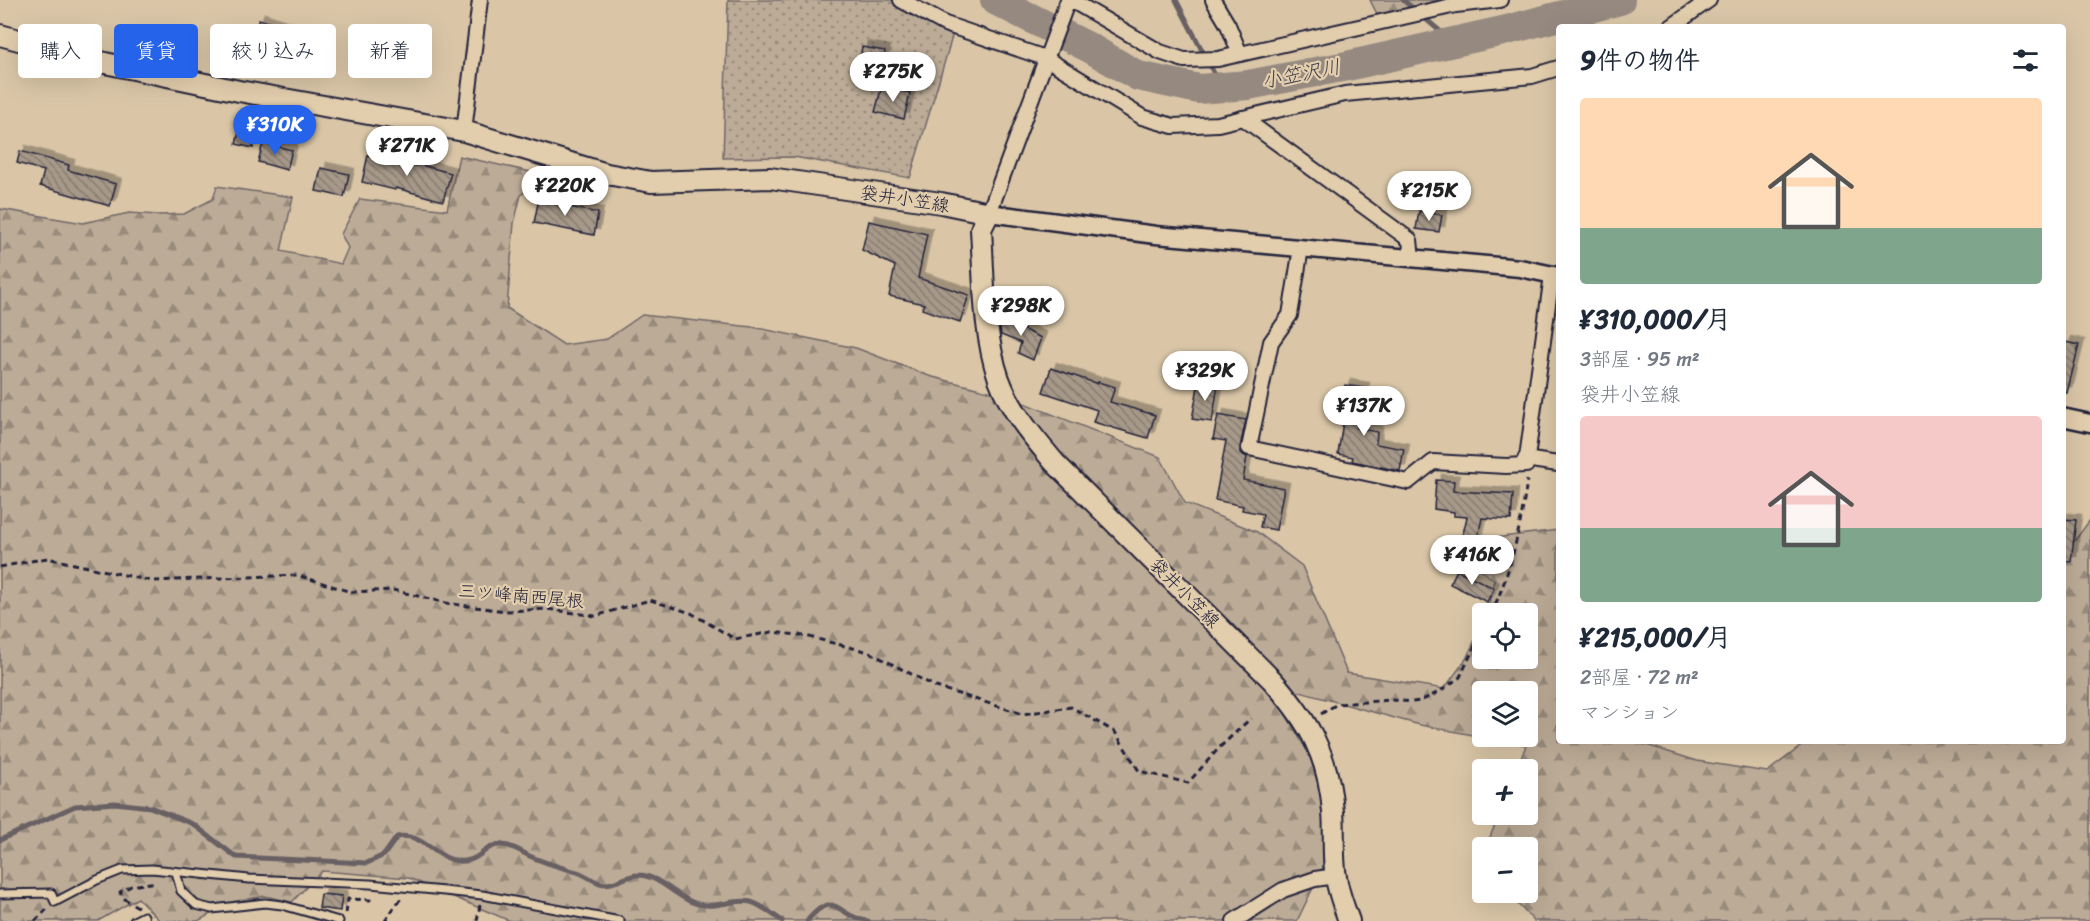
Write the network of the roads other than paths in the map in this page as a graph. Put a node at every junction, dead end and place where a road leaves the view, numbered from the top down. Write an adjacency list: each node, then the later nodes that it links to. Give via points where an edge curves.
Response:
1 (480, 0): 13 (street)
2 (902, 0): 10 (street, via 945,24)
3 (1070, 0): 9 (street, via 1160,52 1184,60); 10 (street)
4 (1213, 0): 9 (street)
5 (1500, 0): 9 (street, via 1456,5)
6 (1709, 0): 7 (street)
7 (1675, 24)
8 (0, 35): 13 (main road, 袋井小笠線, via 238,92)
9 (1240, 54)
10 (1045, 58): 12 (street, via 1142,117 1173,126 1218,124); 14 (street)
11 (1556, 69): 12 (street, via 1532,76 1345,94)
12 (1243, 118): 16 (street, via 1410,240)
13 (464, 131): 14 (main road, 袋井小笠線, via 607,174 651,182 770,178)
14 (989, 213): 15 (street, via 1156,235); 23 (main road, 袋井小笠線, via 981,229 990,343 999,379 1025,427 1055,464 1298,710 1319,750 1328,779)
15 (1301, 248): 16 (street); 20 (street, via 1290,315 1271,342 1249,448 1408,482 1433,462 1506,466)
16 (1412, 258): 17 (street)
17 (1555, 275): 20 (street)
18 (2066, 418): 19 (street)
19 (2090, 423)
20 (1526, 462): 21 (street)
21 (1556, 464)
22 (176, 872): 24 (lane, via 122,870 55,902 51,893); 27 (lane, via 181,891 196,905 212,909 266,903); 28 (lane, via 482,895)
23 (1336, 876): 29 (street, via 1282,890); 30 (main road, 袋井小笠線)
24 (0, 894)
25 (144, 919): 26 (lane)
26 (134, 921)
27 (339, 921)
28 (620, 921)
29 (1234, 921)
30 (1349, 921)

